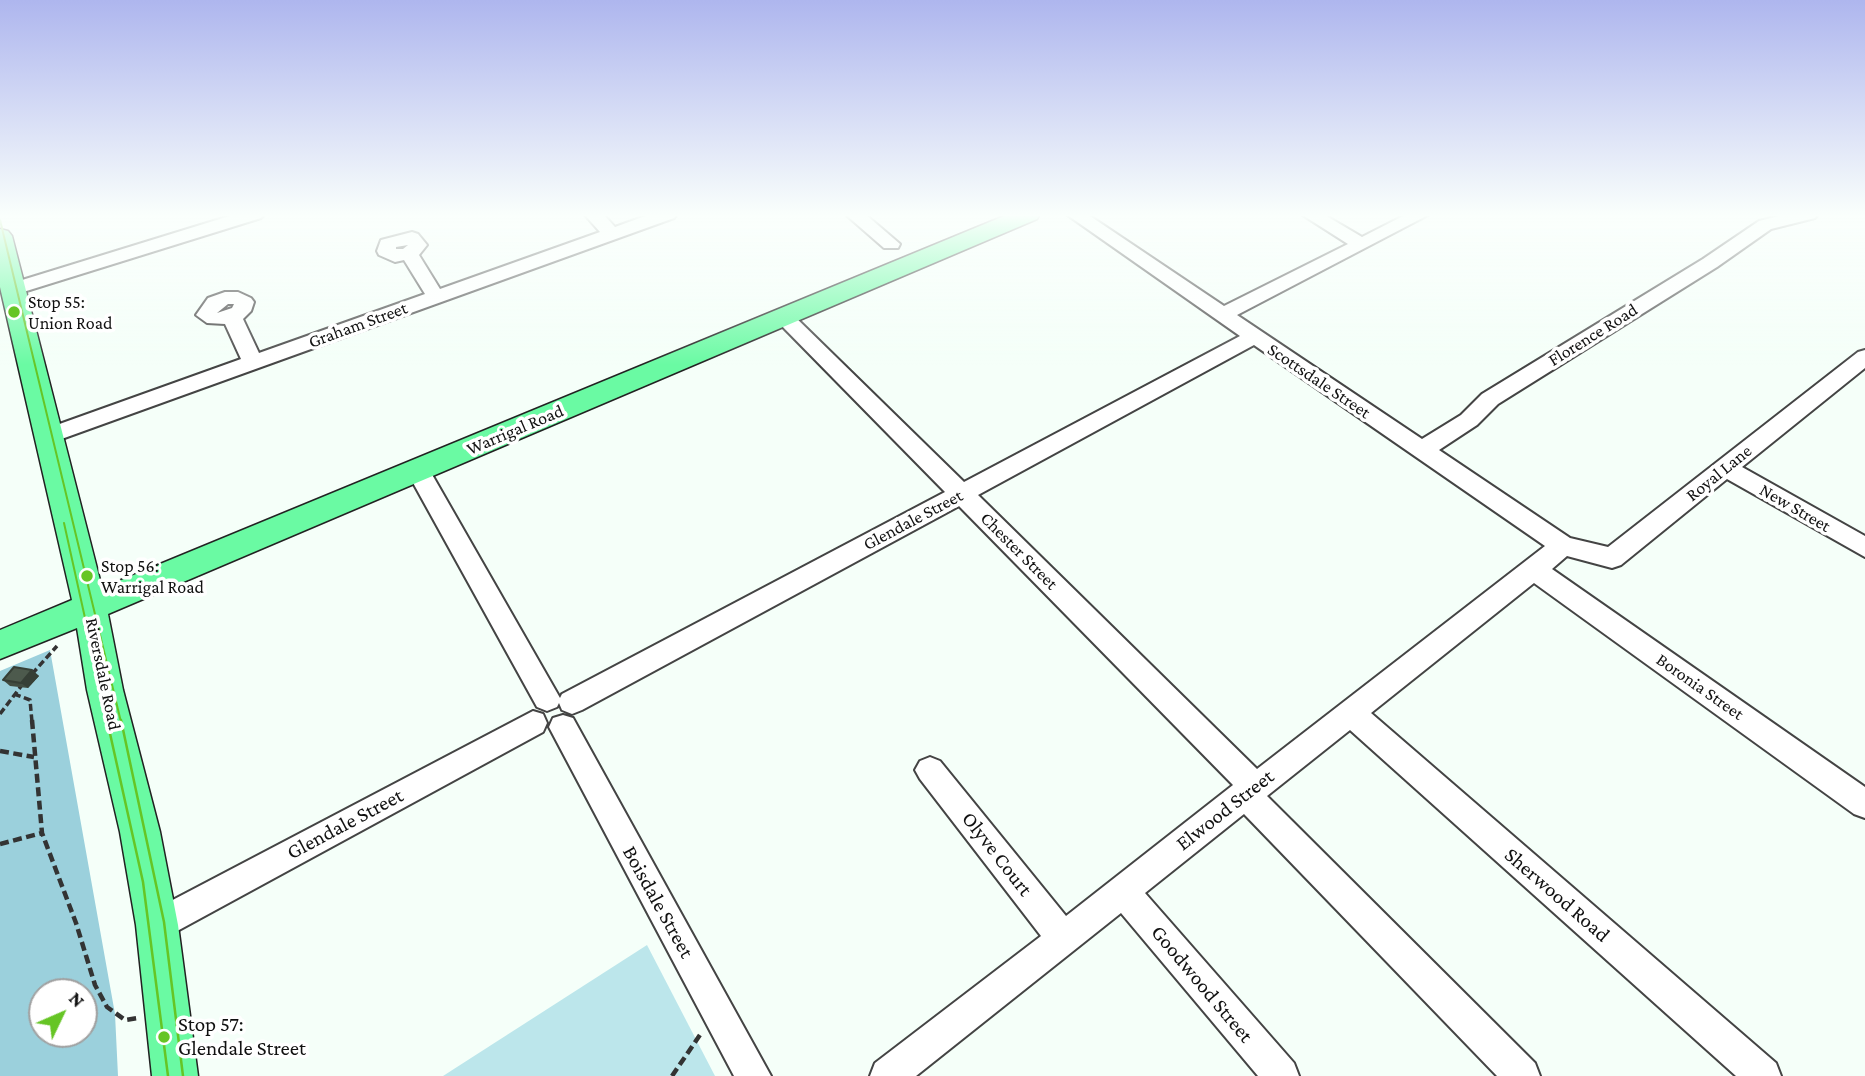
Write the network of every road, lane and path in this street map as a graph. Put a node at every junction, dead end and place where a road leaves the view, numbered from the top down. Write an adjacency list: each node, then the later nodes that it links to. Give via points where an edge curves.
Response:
1 (7, 264): 9 (main road, Riversdale Road)
2 (92, 264): 9 (street)
3 (414, 264): 10 (street)
4 (529, 264): 10 (street, Graham Street)
5 (911, 264): 13 (main road, Warrigal Road)
6 (1148, 264): 11 (street, Scottsdale Street)
7 (1322, 264): 11 (street)
8 (1708, 264): 18 (street, Florence Road, via 1490,399 1469,420)
9 (13, 289): 17 (main road, Riversdale Road)
10 (436, 298): 16 (street, Graham Street)
11 (1222, 315): 14 (street, Scottsdale Street)
12 (232, 317): 16 (street)
13 (785, 317): 20 (main road, Warrigal Road); 21 (street, Chester Street)
14 (1254, 337): 18 (street, Scottsdale Street); 21 (street, Glendale Street)
15 (1865, 357): 19 (street, Royal Lane)
16 (253, 363): 17 (street, Graham Street)
17 (48, 436): 25 (main road, Riversdale Road)
18 (1422, 450): 22 (street, Scottsdale Street)
19 (1725, 467): 22 (street, Royal Lane, via 1612,558); 23 (street, New Street)
20 (418, 470): 25 (main road, Warrigal Road); 29 (street, Boisdale Street)
21 (961, 494): 29 (street, Glendale Street); 35 (street, Chester Street)
22 (1563, 546): 24 (street, Elwood Street)
23 (1865, 548)
24 (1535, 570): 30 (street, Elwood Street); 36 (street, Boronia Street)
25 (90, 608): 26 (main road, Warrigal Road); 40 (main road, Riversdale Road)
26 (0, 645)
27 (58, 645): 28 (path)
28 (14, 694): 31 (path); 33 (path, via 30,699)
29 (554, 713): 40 (street, Glendale Street); 42 (street, Boisdale Street)
30 (1351, 713): 35 (street, Elwood Street); 50 (street, Sherwood Road)
31 (0, 714)
32 (0, 751): 33 (path)
33 (34, 757): 37 (path)
34 (930, 770): 41 (street, Olyve Court)
35 (1249, 790): 39 (street, Elwood Street); 49 (street, Chester Street)
36 (1865, 804)
37 (41, 833): 38 (path); 43 (path, via 107,1007 125,1020)
38 (0, 844)
39 (1124, 891): 41 (street, Elwood Street); 48 (street, Goodwood Street)
40 (157, 925): 44 (main road, Riversdale Road)
41 (1063, 938): 47 (street, Elwood Street)
42 (717, 1010): 45 (path); 46 (street, Boisdale Street)
43 (149, 1017)
44 (175, 1076)
45 (672, 1076)
46 (753, 1076)
47 (888, 1076)
48 (1281, 1076)
49 (1522, 1076)
50 (1763, 1076)

